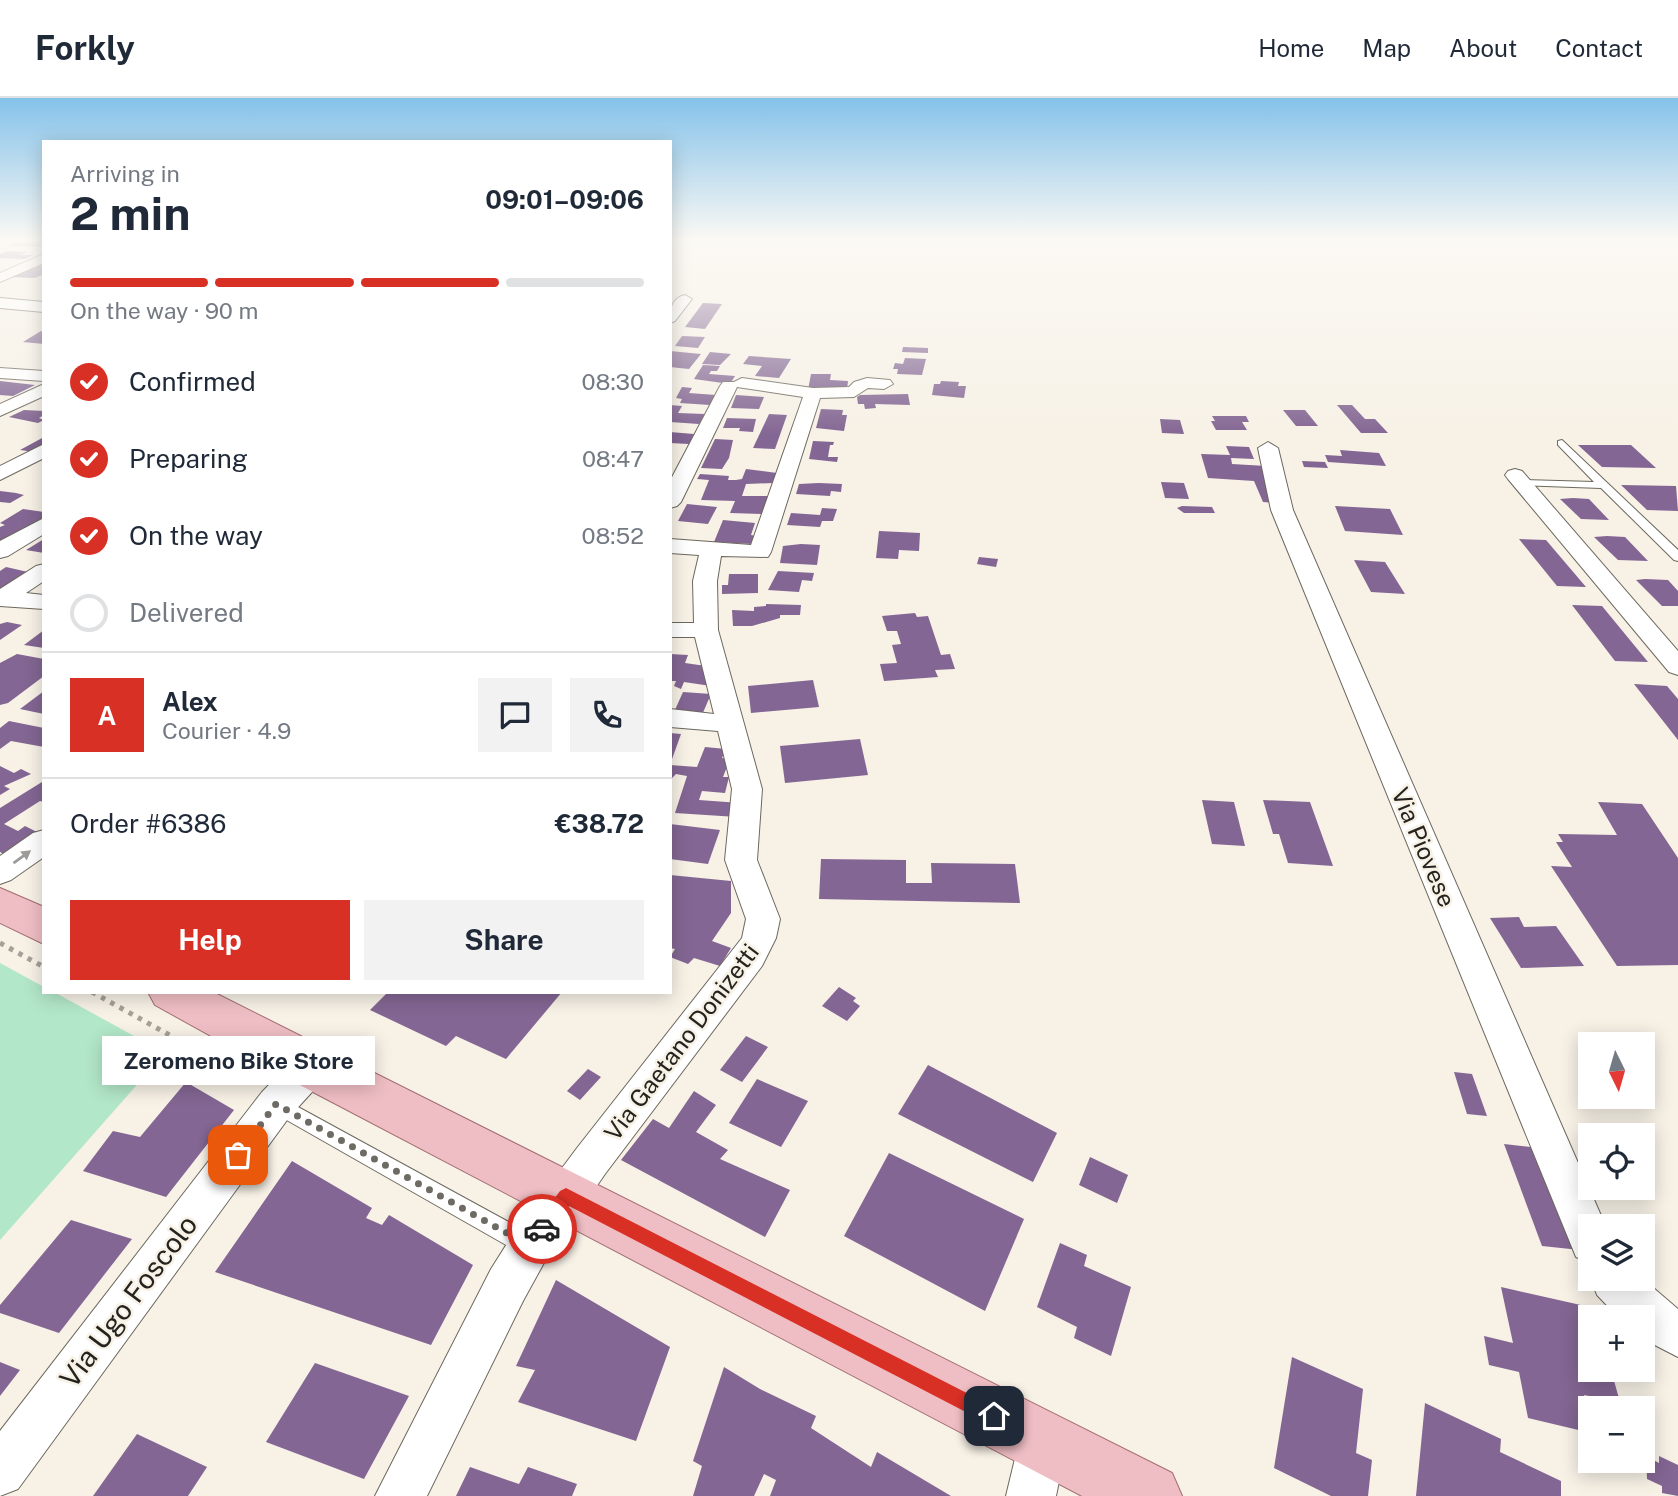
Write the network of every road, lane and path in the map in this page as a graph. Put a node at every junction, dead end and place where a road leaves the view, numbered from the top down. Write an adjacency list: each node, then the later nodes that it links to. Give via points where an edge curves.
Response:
1 (0, 373): 2 (street)
2 (42, 376)
3 (884, 384): 5 (street, via 859,384 848,393)
4 (42, 390): 6 (street)
5 (813, 393): 13 (street, via 736,385); 16 (street, via 760,552)
6 (0, 411)
7 (1562, 443): 12 (lane)
8 (1268, 448): 37 (street, Via Piovese, via 1282,510)
9 (42, 451): 10 (street)
10 (0, 474)
11 (1519, 479): 12 (lane); 24 (street)
12 (1604, 485): 18 (lane)
13 (672, 498)
14 (42, 525): 17 (street)
15 (672, 546): 16 (street)
16 (711, 549): 23 (street, Via Gaetano Donizetti, via 705,581)
17 (0, 551)
18 (1678, 557)
19 (42, 572): 20 (street)
20 (1, 598): 21 (street)
21 (42, 602)
22 (672, 630): 23 (street)
23 (706, 630): 26 (street, Via Gaetano Donizetti)
24 (1678, 667)
25 (672, 718): 26 (street)
26 (731, 724): 36 (street, Via Gaetano Donizetti, via 747,789 741,860 763,919 759,938 750,956)
27 (42, 842): 28 (street, one-way to 27)
28 (0, 872)
29 (0, 904): 30 (main road)
30 (42, 926)
31 (0, 944): 32 (path)
32 (42, 966)
33 (96, 994): 35 (path, via 262,1088)
34 (195, 997): 35 (main road)
35 (294, 1086): 36 (main road); 38 (lane); 42 (street, Via Ugo Foscolo)
36 (566, 1196): 38 (street, Via Gaetano Donizetti); 41 (main road)
37 (1579, 1214)
38 (530, 1246): 43 (street, Via Gaetano Donizetti)
39 (1624, 1291): 40 (street, via 1638,1307)
40 (1678, 1334)
41 (1044, 1442): 44 (street); 45 (main road)
42 (0, 1471)
43 (400, 1496)
44 (1031, 1496)
45 (1149, 1496)

